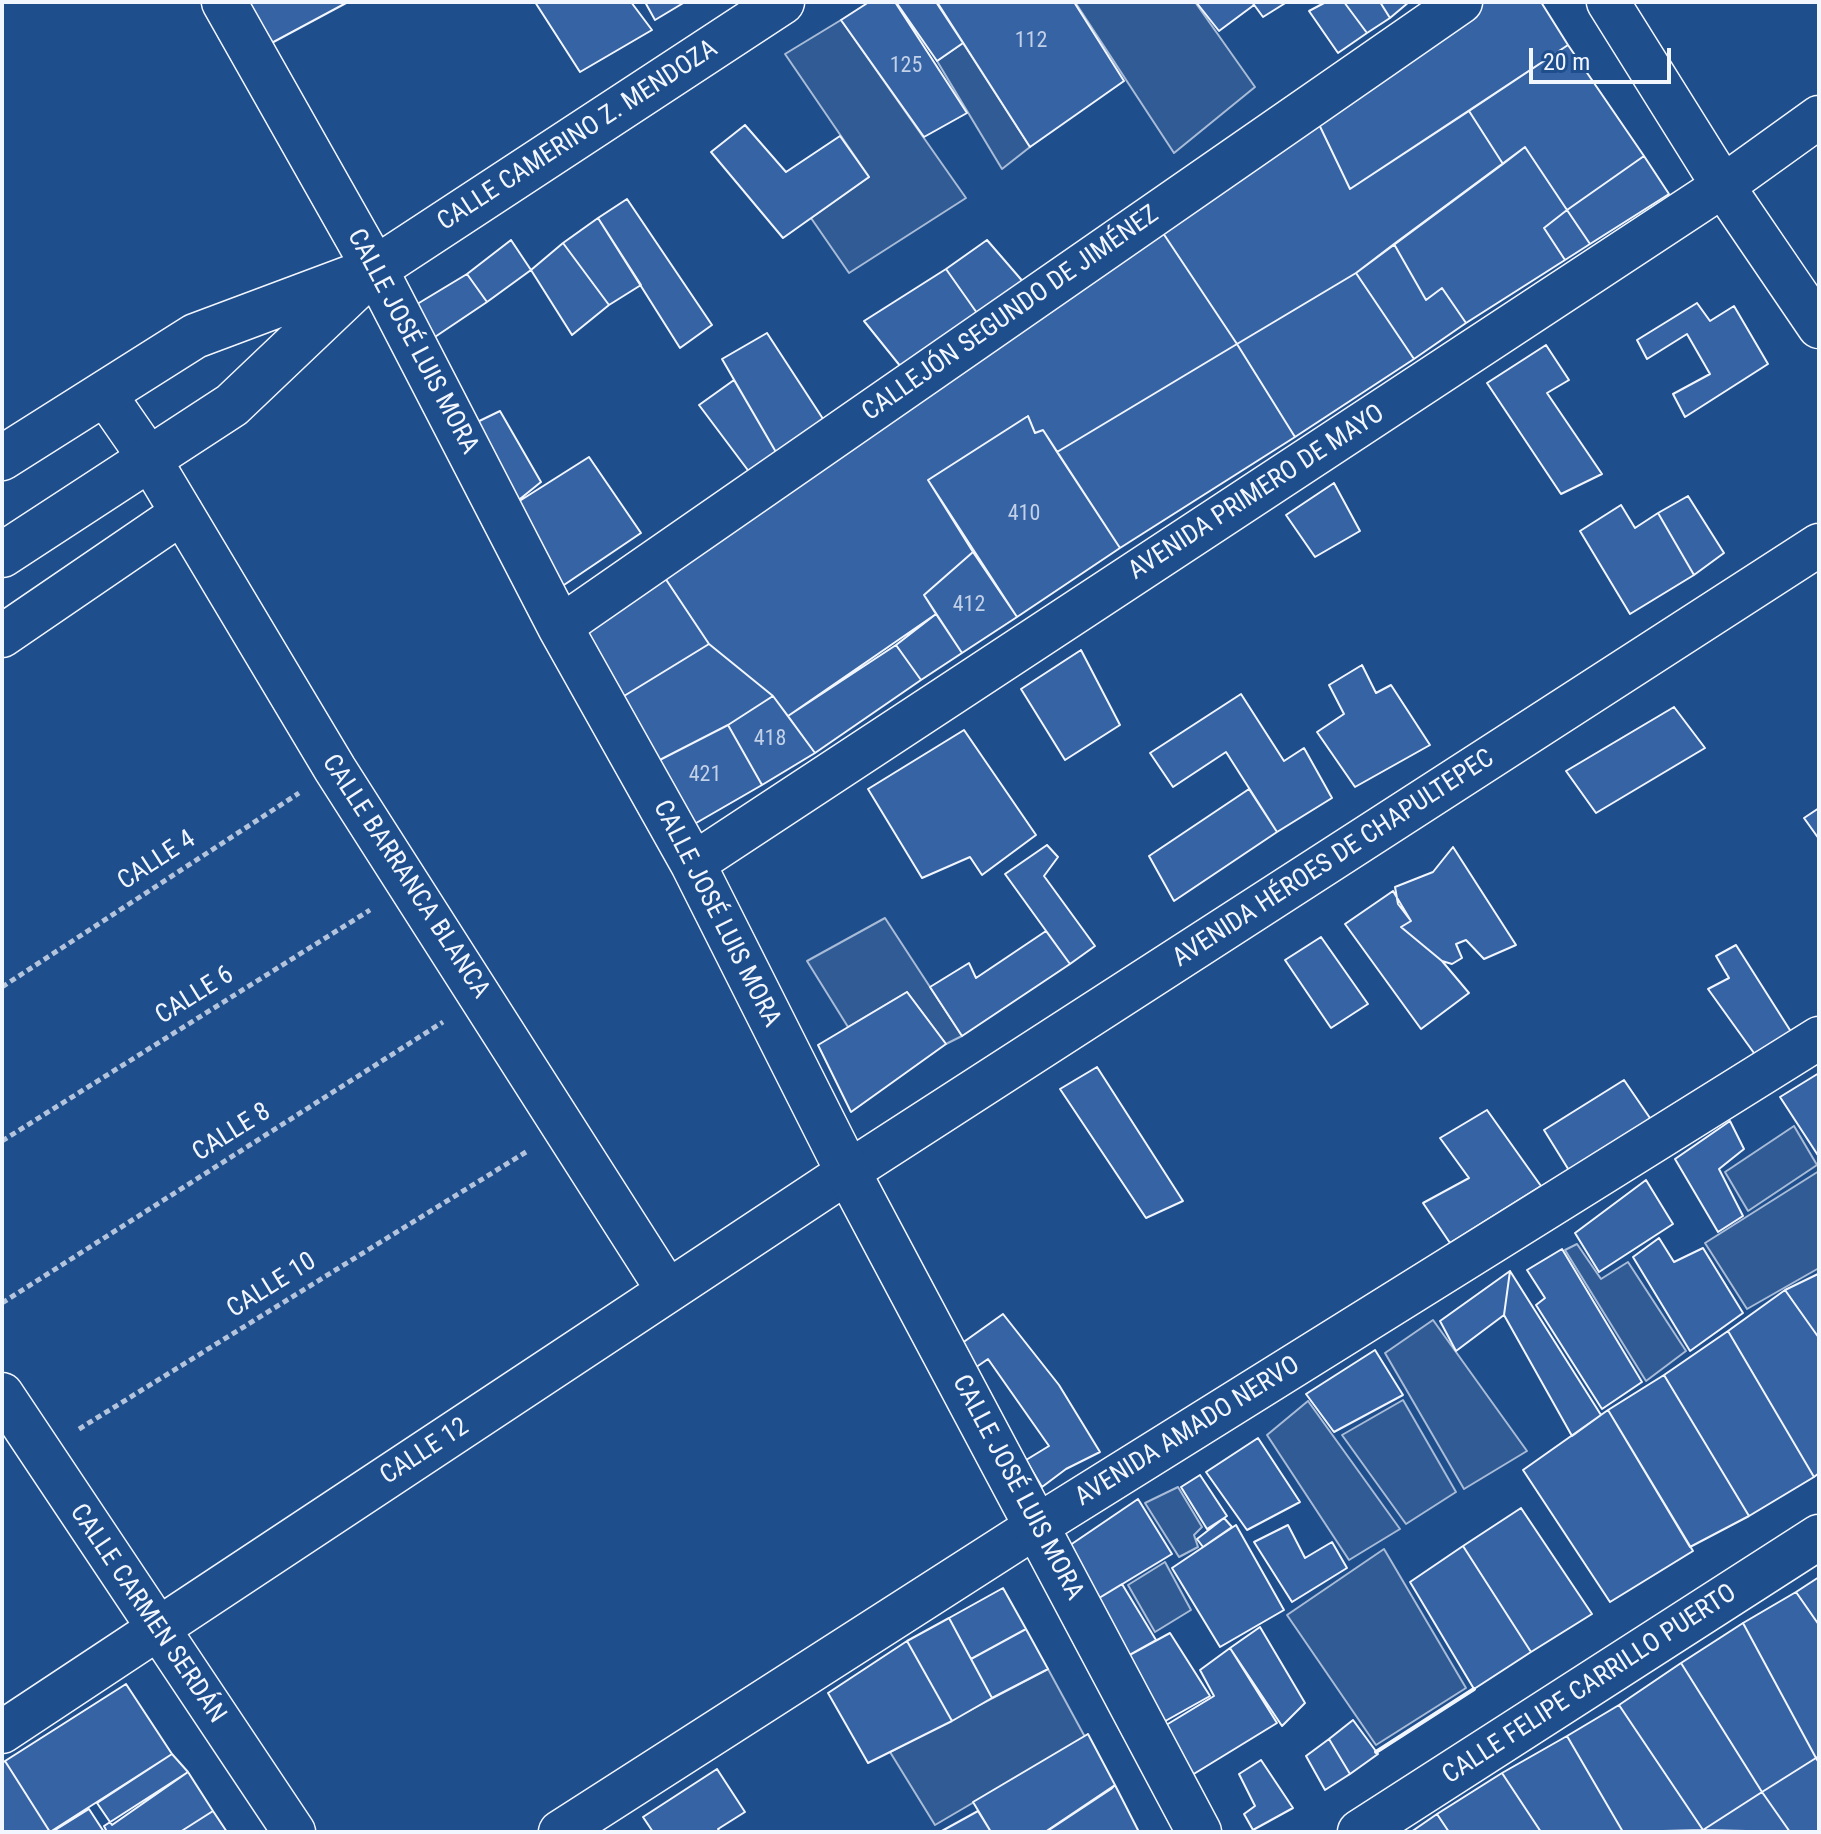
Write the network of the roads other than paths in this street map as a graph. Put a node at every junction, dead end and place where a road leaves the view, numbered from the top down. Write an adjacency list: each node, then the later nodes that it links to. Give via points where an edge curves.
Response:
1 (224, 2): 7 (main road, CALLE JOSÉ LUIS MORA)
2 (782, 2): 7 (main road, CALLE CAMERINO Z. MENDOZA)
3 (1461, 2): 15 (street, CALLEJÓN SEGUNDO DE JIMÉNEZ)
4 (1608, 2): 6 (street)
5 (1819, 117): 6 (street, AVENIDA PRIMERO DE MAYO)
6 (1723, 186): 8 (street); 17 (street, AVENIDA PRIMERO DE MAYO)
7 (375, 269): 9 (main road, via 195,336); 11 (main road, via 232,405); 15 (main road, CALLE JOSÉ LUIS MORA)
8 (1819, 327)
9 (104, 393): 10 (main road); 11 (street, CALLE BARRANCA BLANCA)
10 (2, 458)
11 (149, 458): 12 (street, CALLE BARRANCA BLANCA); 14 (main road)
12 (182, 513): 16 (street); 20 (street, CALLE BARRANCA BLANCA, via 335,769)
13 (1819, 545): 19 (street, AVENIDA HÉROES DE CHAPULTEPEC)
14 (2, 555)
15 (560, 627): 17 (main road, CALLE JOSÉ LUIS MORA)
16 (2, 636)
17 (693, 864): 19 (main road, CALLE JOSÉ LUIS MORA)
18 (1819, 1038): 22 (street, AVENIDA AMADO NERVO)
19 (848, 1172): 20 (street, CALLE 12); 22 (main road, CALLE JOSÉ LUIS MORA)
20 (668, 1291): 24 (street, CALLE 12)
21 (2, 1394): 24 (street, CALLE CARMEN SERDÁN)
22 (1037, 1526): 27 (street, AVENIDA AMADO NERVO); 28 (main road, CALLE JOSÉ LUIS MORA)
23 (1819, 1537): 29 (main road, CALLE FELIPE CARRILLO PUERTO)
24 (156, 1630): 25 (street, CALLE 12); 26 (street, CALLE CARMEN SERDÁN)
25 (2, 1732)
26 (294, 1832)
27 (560, 1832)
28 (1199, 1832)
29 (1360, 1832)

